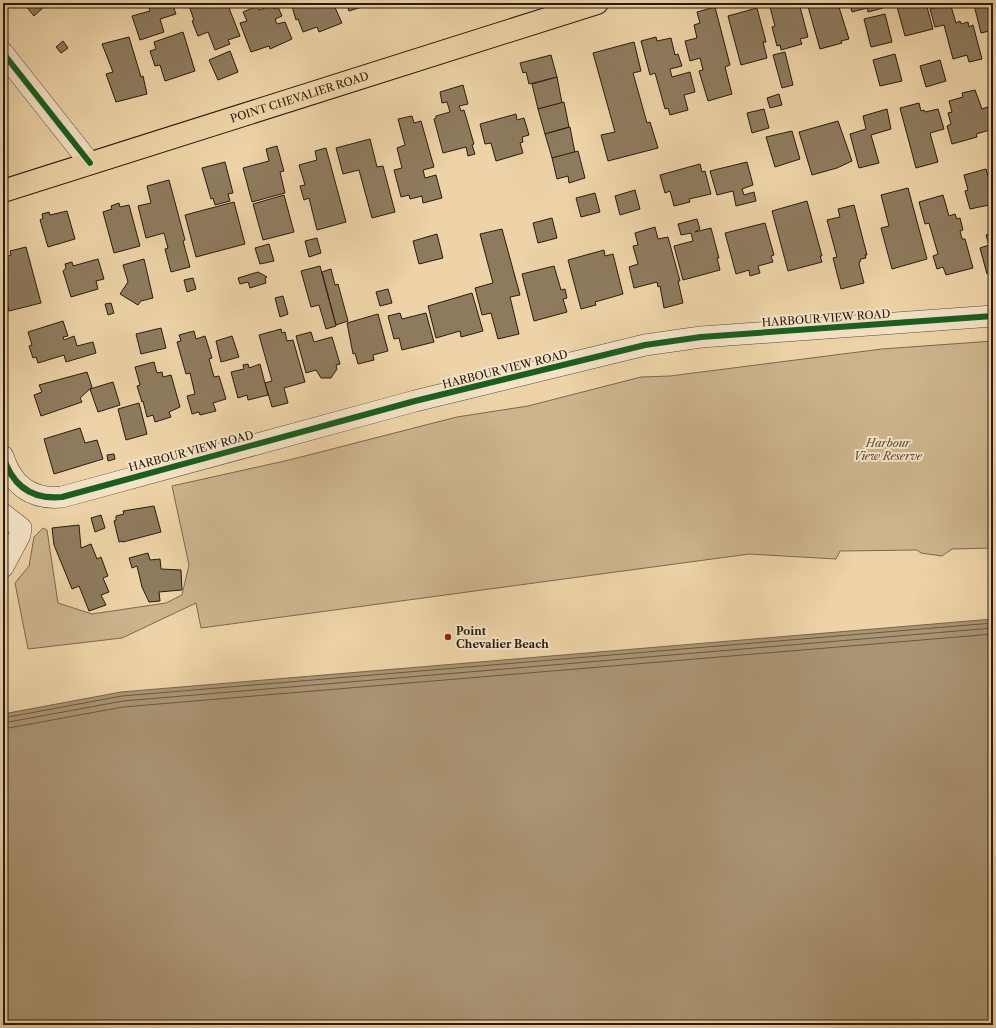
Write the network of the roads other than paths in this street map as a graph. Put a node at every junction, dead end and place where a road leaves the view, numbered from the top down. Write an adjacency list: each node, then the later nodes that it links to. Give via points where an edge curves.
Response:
1 (597, 3): 3 (main road, POINT CHEVALIER ROAD)
2 (3, 53): 3 (street)
3 (90, 163): 4 (main road, POINT CHEVALIER ROAD)
4 (3, 190)
5 (993, 316): 6 (street, HARBOUR VIEW ROAD, via 701,337 644,345 415,401 62,497 51,498 32,493 16,483)
6 (3, 459)
7 (3, 514): 8 (street, via 21,528 20,535)
8 (3, 566)

